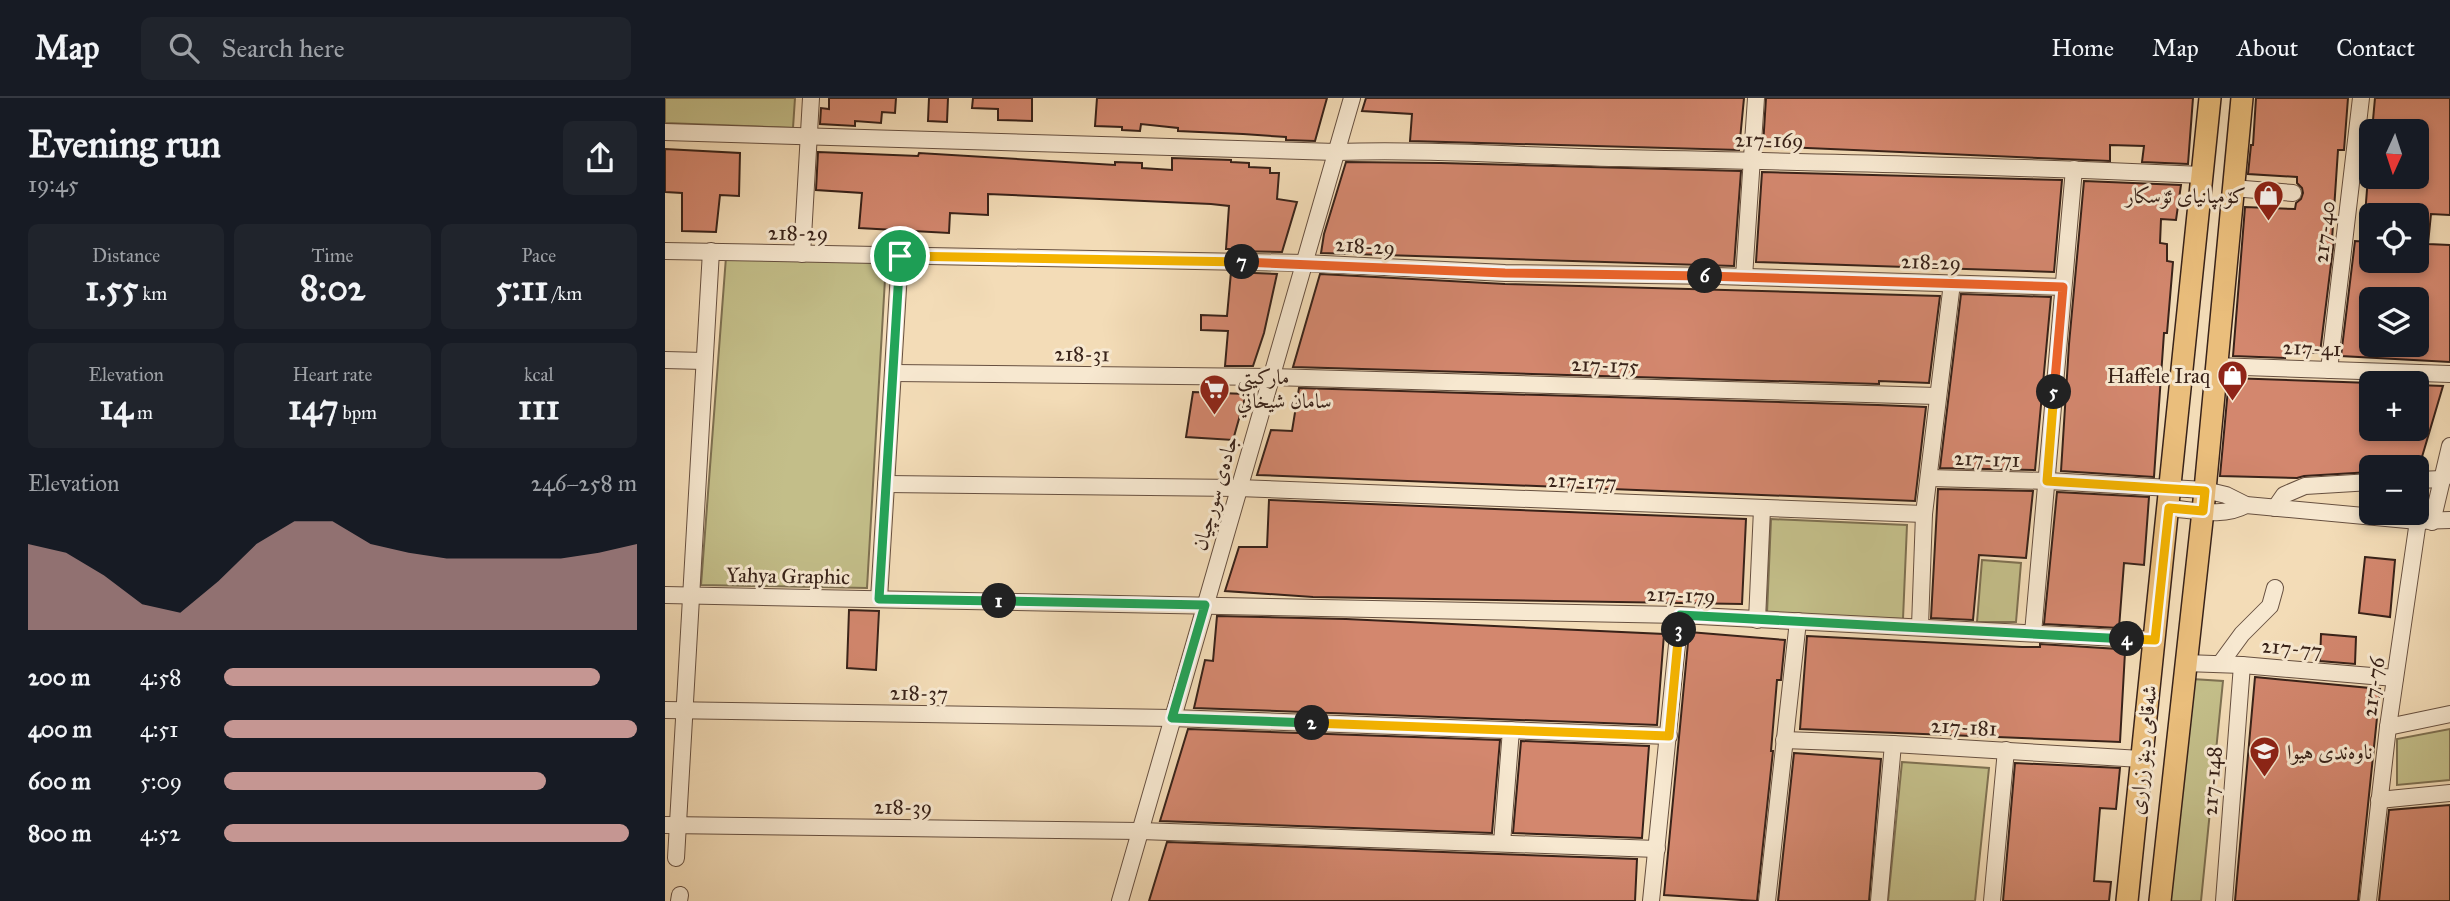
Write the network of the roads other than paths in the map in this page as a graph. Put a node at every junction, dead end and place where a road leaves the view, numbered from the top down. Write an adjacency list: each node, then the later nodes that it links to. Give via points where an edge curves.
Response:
1 (811, 98): 8 (street)
2 (1352, 98): 9 (street, جادەی سورچیان)
3 (1756, 98): 10 (street)
4 (2210, 98): 12 (main road, شەقامی دینۆ زراری)
5 (2242, 98): 13 (main road, شەقامی دینۆ زراری)
6 (2361, 98): 26 (street, 217-40)
7 (665, 132): 8 (street, 217-169)
8 (809, 136): 9 (street, 217-169); 17 (street)
9 (1336, 152): 10 (street, 217-169); 19 (street, جادەی سورچیان)
10 (1753, 160): 11 (street, 217-169); 20 (street)
11 (2074, 169): 12 (street, 217-169); 22 (street)
12 (2202, 175): 39 (main road, شەقامی دینۆ زراری)
13 (2232, 188): 14 (street); 25 (main road, شەقامی دینۆ زراری)
14 (2293, 193)
15 (665, 251): 16 (street, 218-29)
16 (711, 251): 17 (street, 218-29); 24 (street)
17 (802, 254): 18 (street, 218-29)
18 (900, 256): 19 (street, 218-29); 27 (street)
19 (1304, 263): 20 (street, 218-29, via 1505,273); 29 (street, جادەی سورچیان)
20 (1744, 277): 21 (street, 218-29)
21 (1952, 283): 22 (street, 218-29); 30 (street)
22 (2063, 287): 35 (street)
23 (665, 360): 24 (street)
24 (704, 361): 51 (street)
25 (2215, 366): 26 (street, 217-41); 40 (main road, شەقامی دینۆ زراری)
26 (2329, 370): 28 (street, 217-41)
27 (893, 373): 29 (street, 218-31); 37 (street)
28 (2450, 373)
29 (1271, 377): 30 (street, 217-175); 38 (street, جادەی سورچیان)
30 (1937, 396): 32 (street)
31 (2450, 446): 33 (street, 217-76)
32 (1929, 478): 35 (street, 217-171); 44 (street)
33 (2443, 479): 34 (street); 43 (street, 217-76)
34 (2429, 480)
35 (2047, 481): 39 (street, 217-171); 58 (street)
36 (2359, 483): 41 (street, via 2305,486 2284,495)
37 (886, 484): 38 (street, 217-177); 52 (street)
38 (1238, 488): 42 (street, 217-177); 53 (street, جادەی سورچیان)
39 (2169, 498): 40 (street, 217-171); 59 (main road, شەقامی دینۆ زراری)
40 (2204, 501): 41 (street, 217-171, via 2225,512 2246,505); 60 (main road, شەقامی دینۆ زراری)
41 (2274, 508): 45 (street, 217-171)
42 (1762, 509): 44 (street, 217-177); 55 (street)
43 (2429, 512)
44 (1924, 514): 57 (street)
45 (2359, 515)
46 (2450, 520): 47 (street, 217-171)
47 (2429, 521)
48 (2424, 525): 63 (street, 217-76)
49 (2275, 588): 61 (street, via 2270,606)
50 (665, 595): 51 (street, Yahya Graphic)
51 (691, 595): 52 (street, Yahya Graphic); 65 (street)
52 (879, 599): 53 (street, Yahya Graphic)
53 (1205, 605): 54 (street, 217-179); 67 (street, جادەی سورچیان)
54 (1680, 615): 55 (street, 217-179); 70 (street)
55 (1757, 620): 56 (street, 217-179)
56 (1798, 621): 57 (street, 217-179); 71 (street)
57 (1920, 626): 58 (street, 217-179)
58 (2033, 633): 59 (street, 217-179)
59 (2155, 640): 74 (main road, شەقامی دینۆ زراری)
60 (2185, 663): 61 (street, 217-77); 88 (main road, شەقامی دینۆ زراری)
61 (2220, 664): 62 (street, 217-77)
62 (2242, 665): 63 (street, 217-77); 89 (street, 217-148)
63 (2395, 678): 68 (street, 217-76)
64 (665, 710): 65 (street, 218-37)
65 (684, 710): 67 (street, 218-37); 77 (street)
66 (2450, 714): 68 (street)
67 (1172, 718): 69 (street, 218-37); 78 (street, جادەی سورچیان)
68 (2388, 727): 76 (street, 217-76)
69 (1511, 730): 70 (street, 218-37); 79 (street)
70 (1669, 736): 80 (street)
71 (1784, 740): 72 (street, 217-181); 84 (street)
72 (1893, 744): 73 (street, 217-181); 85 (street)
73 (2006, 750): 74 (street, 217-181); 86 (street)
74 (2141, 760): 87 (main road, شەقامی دینۆ زراری)
75 (2450, 793): 76 (street)
76 (2379, 800): 90 (street, 217-76)
77 (671, 825): 78 (street, 218-39); 81 (street)
78 (1140, 831): 79 (street, 218-39); 82 (street, جادەی سورچیان)
79 (1502, 843): 80 (street, 218-39)
80 (1657, 849): 83 (street)
81 (676, 858)
82 (1120, 901)
83 (1651, 901)
84 (1767, 901)
85 (1879, 901)
86 (1992, 901)
87 (2127, 901)
88 (2160, 901)
89 (2224, 901)
90 (2368, 901)

